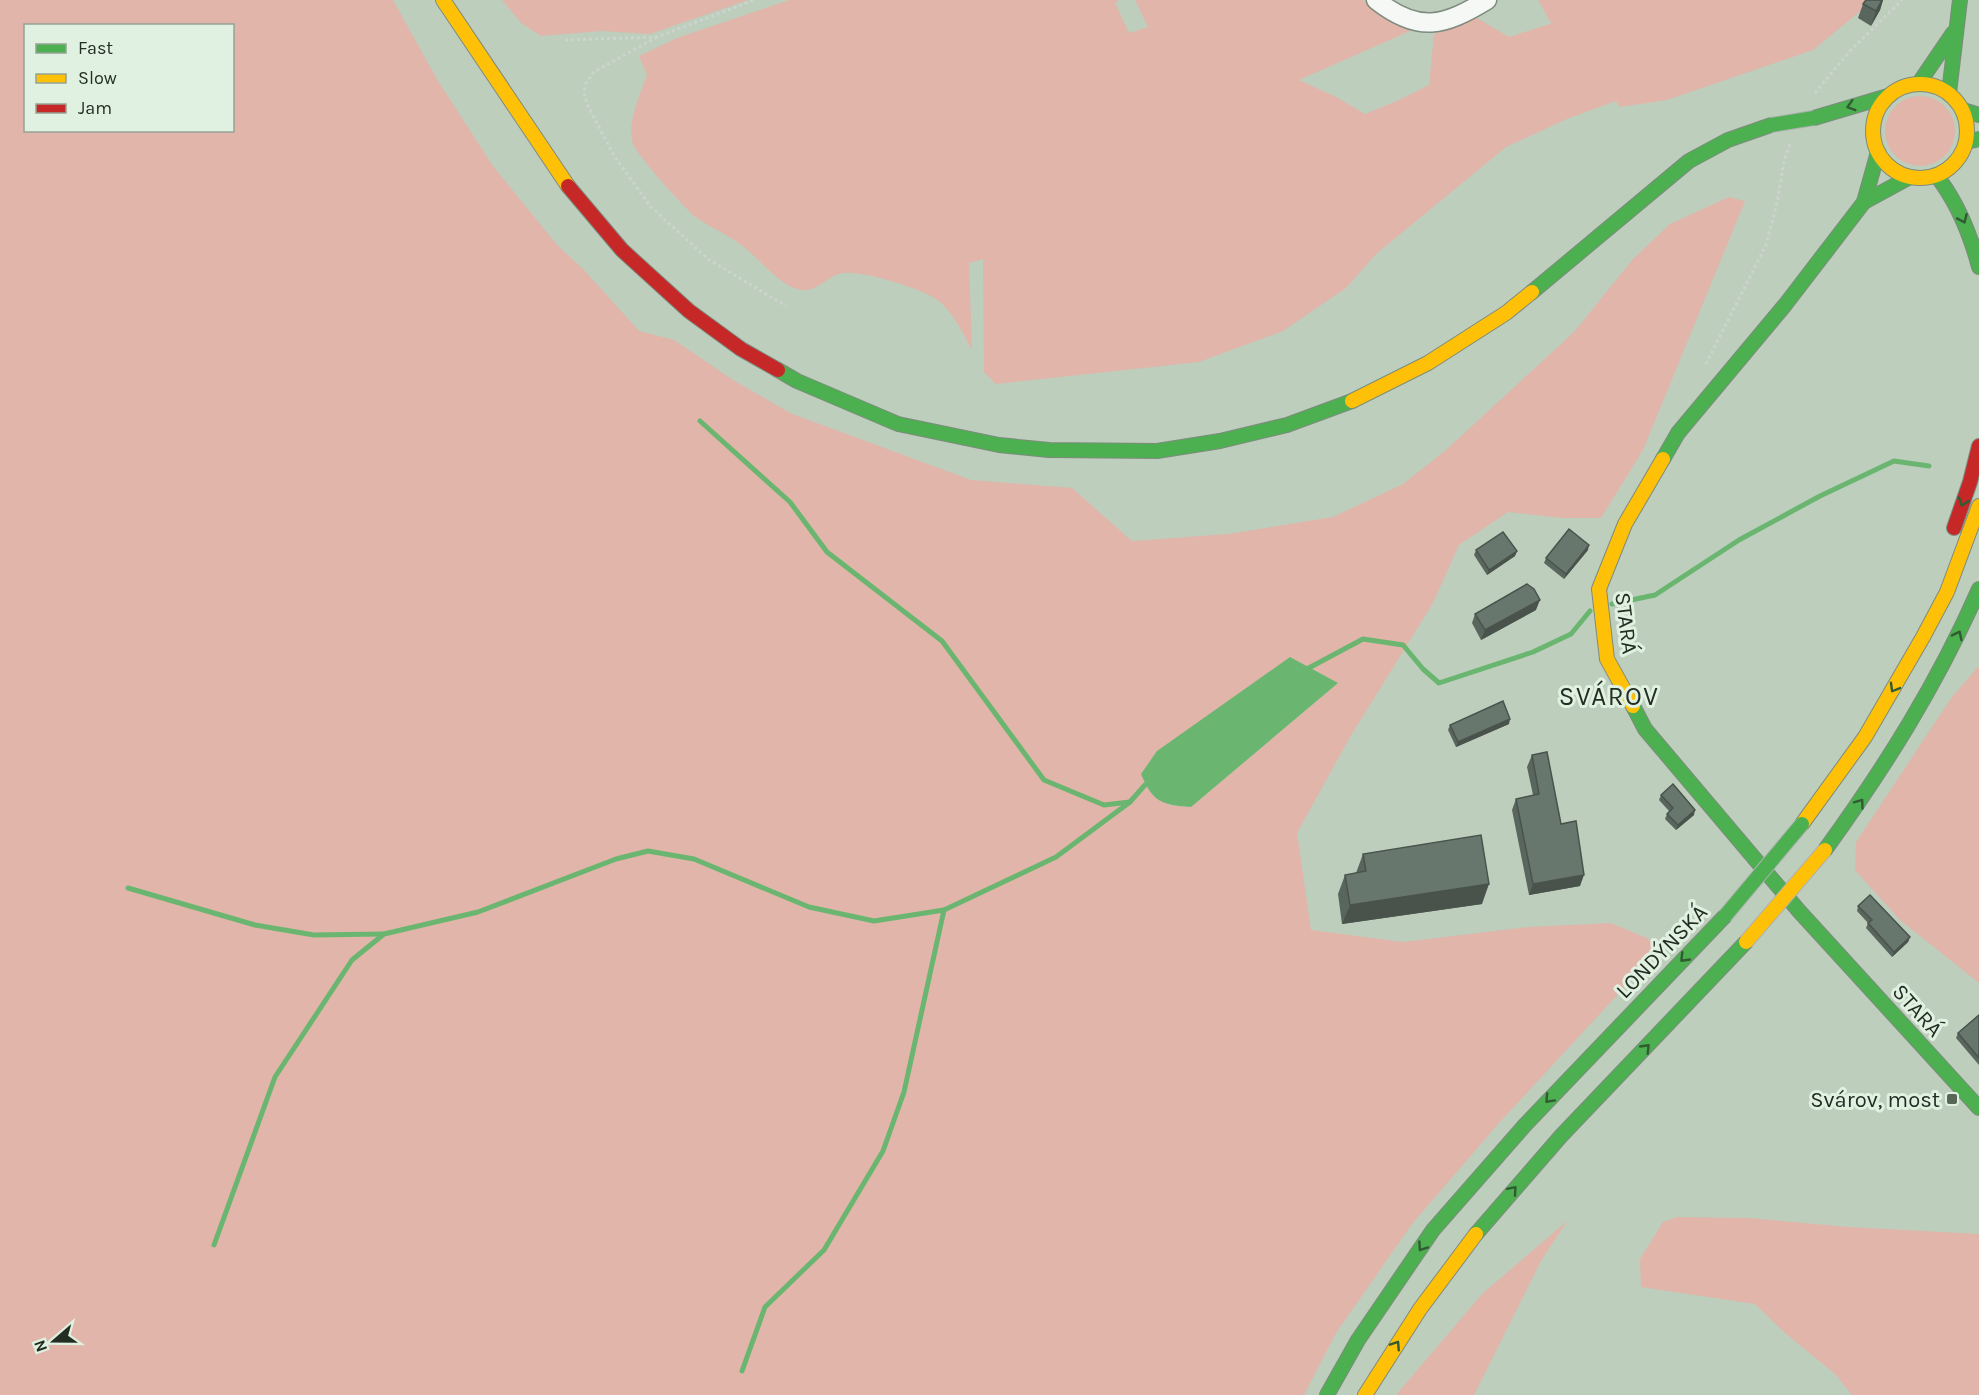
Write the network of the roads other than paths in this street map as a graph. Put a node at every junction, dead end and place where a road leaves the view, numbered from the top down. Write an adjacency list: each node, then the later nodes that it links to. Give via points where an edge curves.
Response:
1 (443, 0): 11 (main road, bridge, via 565,182 622,250 688,311 741,349 797,381 898,424 999,445 1049,450 1157,451 1220,441 1287,425 1356,400 1428,363 1506,313 1689,161 1728,140 1771,125)
2 (1376, 0): 3 (street, via 1411,20 1427,23 1451,19)
3 (1487, 0)
4 (1960, 0): 5 (main road)
5 (1956, 27): 6 (main road); 7 (main road)
6 (1919, 83): 7 (main road); 8 (main road)
7 (1949, 93): 9 (main road)
8 (1888, 96): 11 (main road, one-way to 11); 15 (main road, via 1874,122)
9 (1963, 110): 10 (main road); 14 (main road)
10 (1979, 115)
11 (1815, 117): 12 (main road)
12 (1835, 124)
13 (1859, 133): 15 (main road)
14 (1972, 141): 16 (main road, via 1949,168)
15 (1876, 147): 17 (main road, via 1886,163); 18 (main road, STARÁ)
16 (1936, 175): 17 (main road); 19 (main road, one-way to 19, via 1963,216)
17 (1910, 177): 18 (main road, STARÁ)
18 (1864, 202): 26 (main road, STARÁ, via 1785,305 1678,433 1624,524 1599,589 1607,659 1645,729 1799,911)
19 (1979, 267)
20 (1979, 446): 22 (main road, one-way to 22)
21 (1979, 506): 25 (main road, LONDÝNSKÁ, via 1947,592)
22 (1950, 542)
23 (1940, 573): 25 (main road)
24 (1979, 589): 28 (main road, one-way to 24, bridge, via 1455,1259 1504,1200 1746,942 1825,850 1867,794 1922,706)
25 (1923, 638): 27 (main road, LONDÝNSKÁ, one-way to 27, bridge, via 1865,737 1802,824 1725,916 1525,1125 1433,1230 1358,1340)
26 (1979, 1108)
27 (1327, 1395)
28 (1365, 1395)

